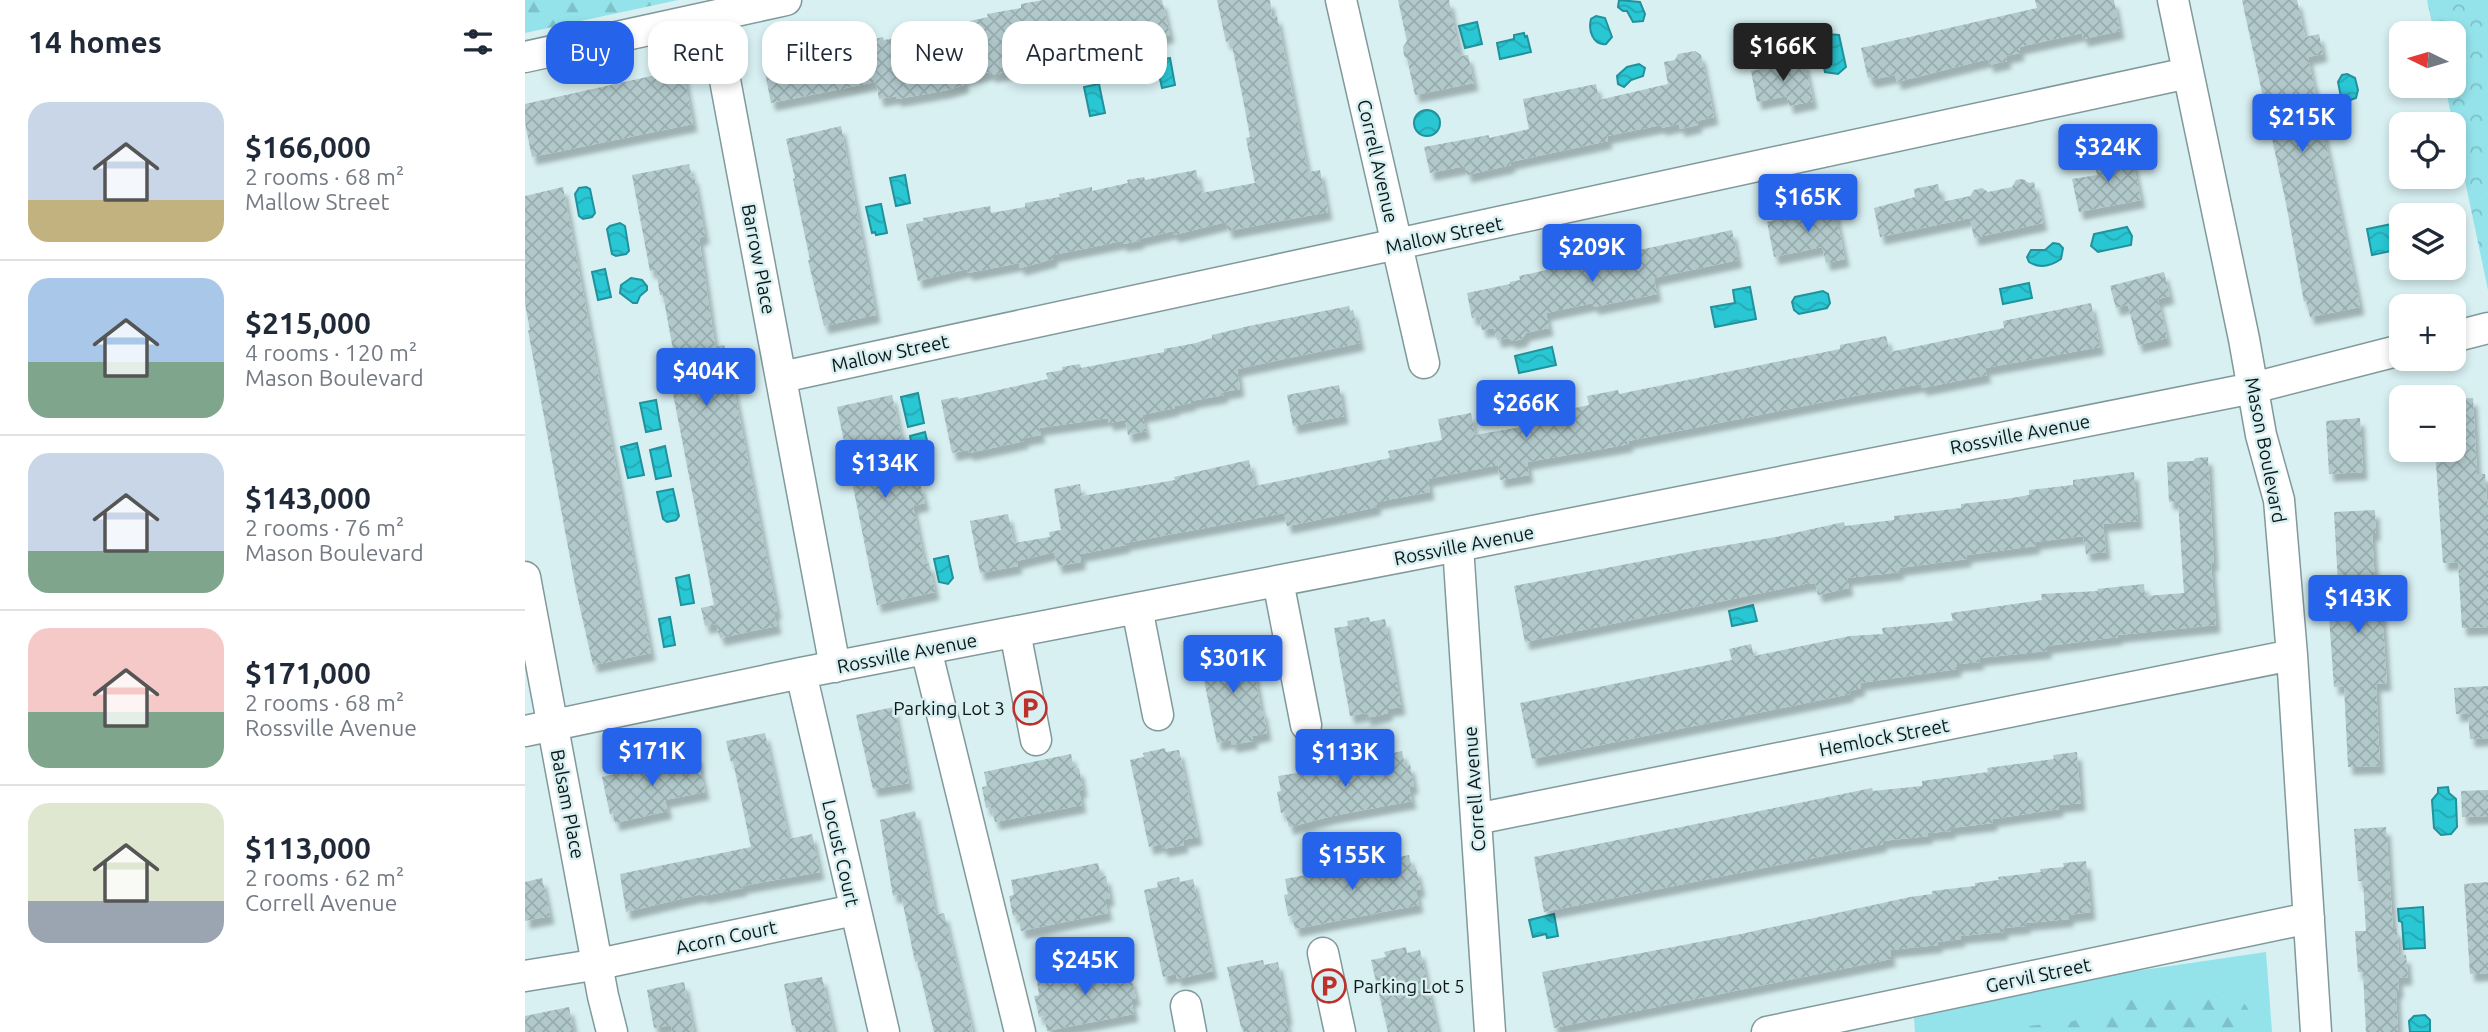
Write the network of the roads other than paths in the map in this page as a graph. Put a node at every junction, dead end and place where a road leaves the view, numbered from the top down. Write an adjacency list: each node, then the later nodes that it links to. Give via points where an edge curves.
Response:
1 (786, 0): 4 (street)
2 (1341, 0): 7 (street, Correll Avenue)
3 (2173, 0): 6 (street, Mason Boulevard)
4 (713, 16): 5 (street); 12 (street, Barrow Place)
5 (525, 57)
6 (2188, 74): 7 (street, Mallow Street); 13 (street, Mason Boulevard)
7 (1397, 245): 11 (street, Correll Avenue); 12 (street, Mallow Street)
8 (2488, 328): 9 (street)
9 (2466, 334)
10 (2389, 353): 13 (street, Rossville Avenue)
11 (1424, 363)
12 (782, 377): 21 (street, Barrow Place)
13 (2253, 388): 14 (street, Rossville Avenue); 20 (street, Mason Boulevard, via 2279,500)
14 (1458, 546): 16 (street, Rossville Avenue); 27 (street, Correll Avenue)
15 (525, 577): 25 (street, Balsam Place)
16 (1278, 581): 17 (street, Rossville Avenue); 24 (street)
17 (1137, 608): 18 (street, Rossville Avenue); 23 (street)
18 (1015, 632): 19 (street, Rossville Avenue); 26 (street)
19 (926, 649): 21 (street, Rossville Avenue); 35 (street)
20 (2292, 655): 27 (street, Hemlock Street); 29 (street, Mason Boulevard)
21 (835, 667): 22 (street, Rossville Avenue)
22 (801, 673): 25 (street, Rossville Avenue); 28 (street, Locust Court)
23 (1158, 715)
24 (1306, 724)
25 (539, 728): 31 (street, Balsam Place)
26 (1036, 740)
27 (1476, 819): 37 (street, Correll Avenue)
28 (854, 910): 31 (street, Acorn Court); 34 (street, Locust Court)
29 (2309, 918): 38 (street, Gervil Street); 39 (street, Mason Boulevard)
30 (1323, 953): 36 (street)
31 (599, 964): 32 (street, Acorn Court); 33 (street, Balsam Place)
32 (525, 976)
33 (612, 1032)
34 (884, 1032)
35 (1020, 1032)
36 (1340, 1032)
37 (1490, 1032)
38 (1767, 1032)
39 (2316, 1032)

